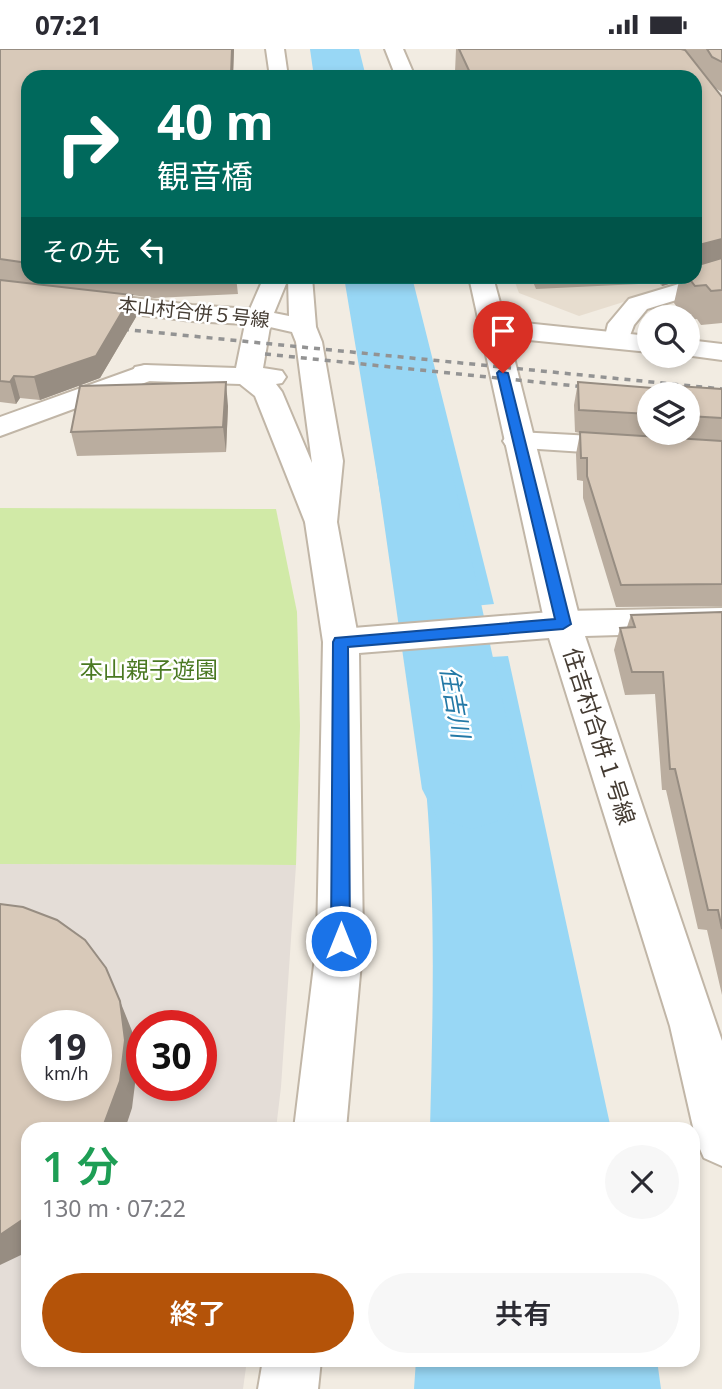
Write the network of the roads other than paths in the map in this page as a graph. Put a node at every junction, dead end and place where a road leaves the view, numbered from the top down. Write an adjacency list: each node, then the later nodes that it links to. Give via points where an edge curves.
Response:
1 (275, 49): 3 (street)
2 (394, 49): 4 (street)
3 (278, 70)
4 (400, 70)
5 (722, 278): 14 (street, via 638,304 621,324)
6 (273, 284): 10 (street)
7 (301, 284): 13 (street)
8 (483, 284): 11 (street, 住吉村合併１号線)
9 (0, 290): 12 (street, 本山村合併５号線)
10 (259, 317): 12 (street, 本山村合併５号線); 13 (street, 本山村合併５号線); 19 (street)
11 (492, 328): 14 (street); 21 (street, 住吉村合併１号線)
12 (187, 332): 18 (street, via 177,361)
13 (306, 335): 19 (street, via 294,368 277,377); 23 (street, via 328,461)
14 (617, 340): 15 (street)
15 (637, 342)
16 (700, 349): 17 (street)
17 (722, 352)
18 (145, 373): 19 (street); 20 (street)
19 (248, 377): 23 (street, via 268,392)
20 (0, 427)
21 (518, 441): 22 (street); 25 (street, 住吉村合併１号線)
22 (722, 451)
23 (321, 522): 26 (street)
24 (722, 620): 25 (street)
25 (553, 625): 26 (street); 27 (street, 住吉村合併１号線)
26 (353, 641): 28 (street, via 341,941)
27 (708, 1028): 29 (street, 住吉村合併１号線)
28 (321, 1122)
29 (722, 1140)
30 (291, 1367): 31 (street)
31 (288, 1389)

